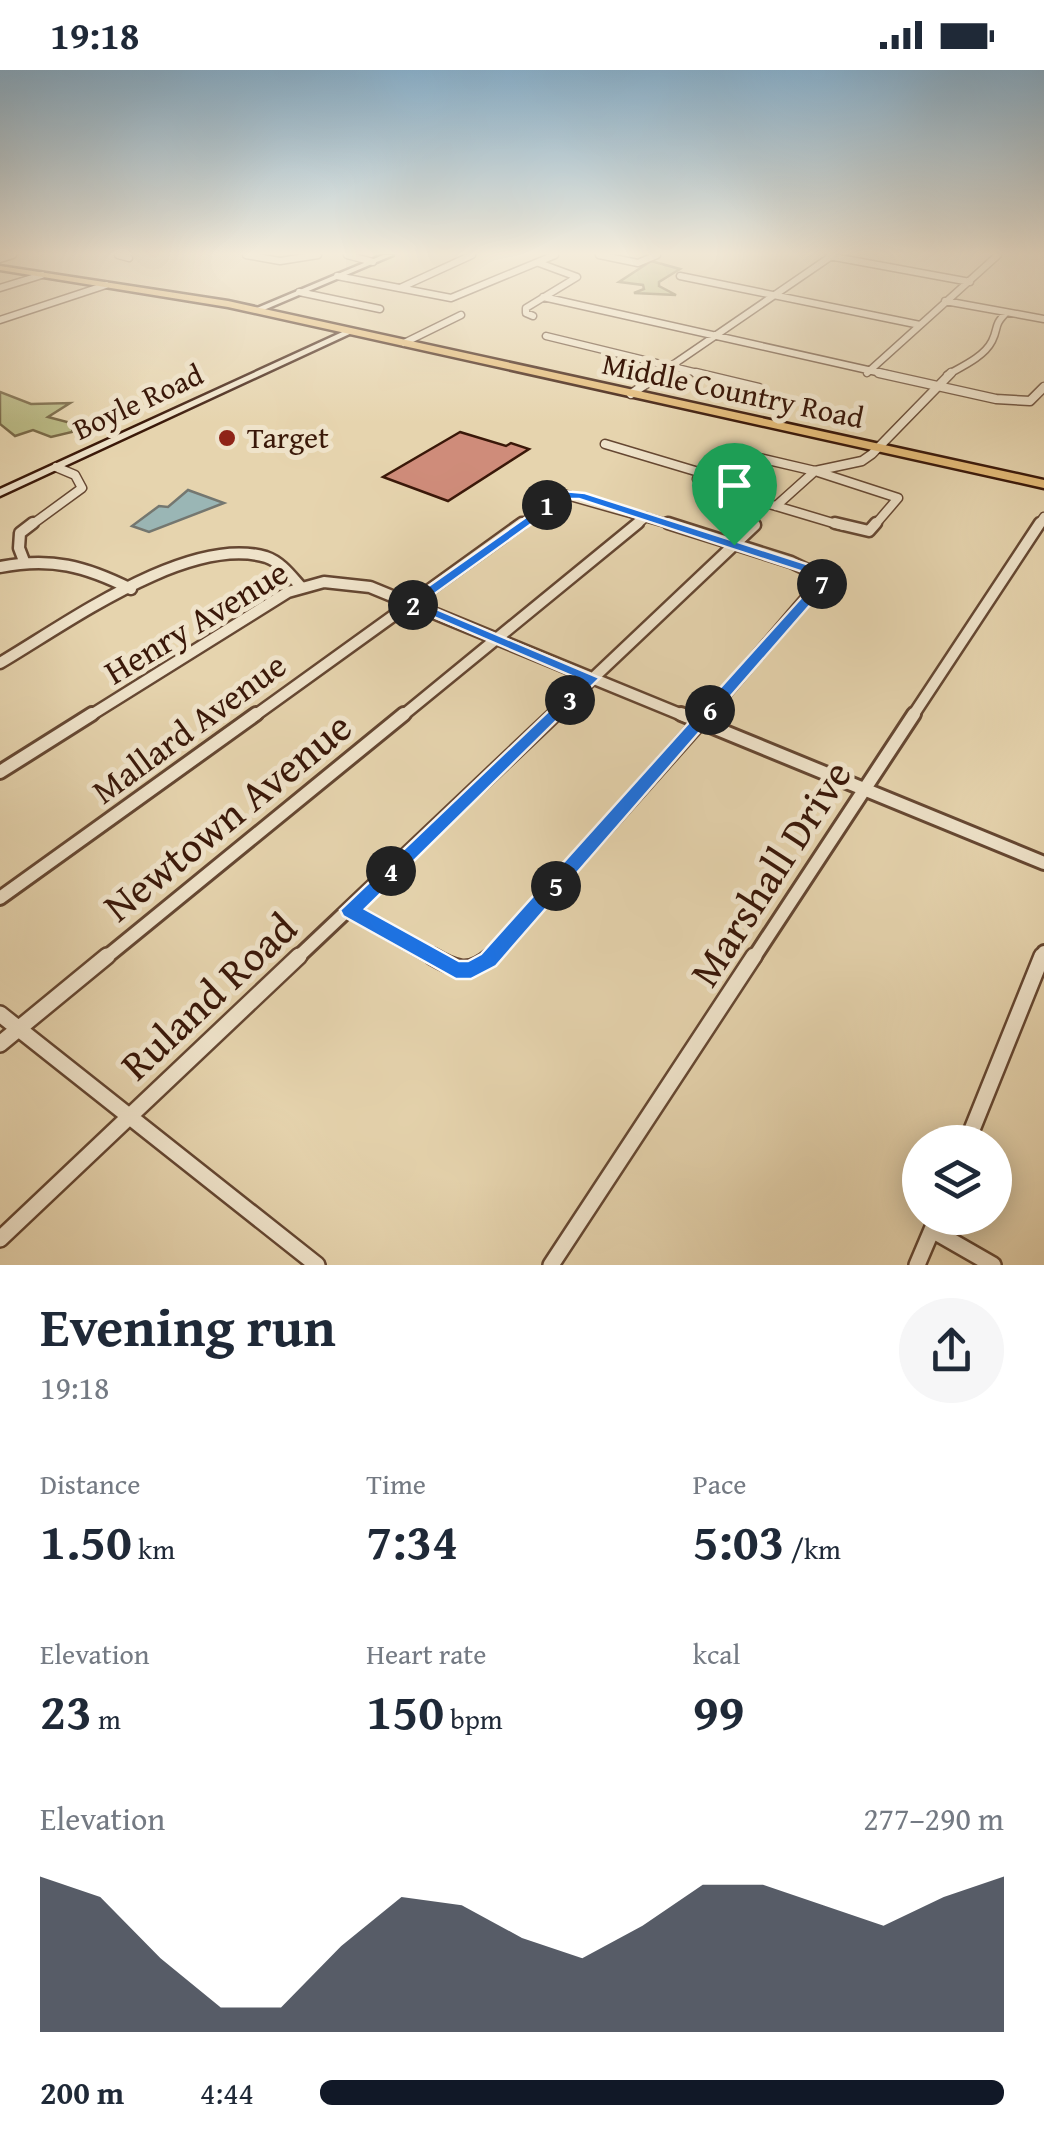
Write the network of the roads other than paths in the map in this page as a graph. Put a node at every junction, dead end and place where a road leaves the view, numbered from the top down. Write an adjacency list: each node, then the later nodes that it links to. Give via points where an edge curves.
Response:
1 (28, 311): 13 (street)
2 (260, 311): 15 (main road, Middle Country Road)
3 (526, 311): 11 (street)
4 (609, 311): 16 (street)
5 (753, 311): 16 (street)
6 (849, 311): 14 (street)
7 (935, 311): 14 (street)
8 (999, 311): 9 (street)
9 (1006, 312): 12 (street); 21 (street, via 994,325 992,341)
10 (461, 314): 18 (street)
11 (533, 316)
12 (1040, 318)
13 (0, 320)
14 (920, 325): 20 (street)
15 (352, 331): 18 (main road, Middle Country Road); 27 (street, Boyle Road)
16 (719, 334): 19 (street); 20 (street)
17 (546, 336): 19 (street)
18 (404, 343): 24 (main road, Middle Country Road)
19 (672, 366): 22 (street); 24 (street)
20 (867, 373): 21 (street)
21 (934, 386): 23 (street, via 1012,402 1030,402); 26 (street)
22 (759, 388)
23 (1044, 388)
24 (631, 394): 26 (main road, Middle Country Road)
25 (605, 444): 29 (street)
26 (877, 448): 28 (street, via 862,461); 30 (main road, Middle Country Road)
27 (56, 467): 31 (street, Boyle Road); 37 (street, via 74,475 82,488 20,532)
28 (811, 472): 29 (street, via 734,452); 32 (street); 32 (street, via 898,498 869,530 860,531)
29 (702, 473): 32 (street, via 697,479 706,486)
30 (1044, 484)
31 (2, 491)
32 (776, 506)
33 (646, 517): 36 (street); 41 (street, Mallard Avenue, via 572,494 556,498); 42 (street, Newtown Avenue)
34 (1044, 518): 47 (street, Marshall Drive)
35 (755, 525): 36 (street, Ruland Road)
36 (734, 545): 44 (street, Ruland Road); 45 (street, via 824,578)
37 (24, 561): 38 (street); 40 (street, via 66,561)
38 (0, 567)
39 (301, 586): 40 (street, via 281,564 248,554 174,566); 41 (street, Henry Avenue, via 354,583); 46 (street, Henry Avenue)
40 (131, 590): 43 (street)
41 (411, 604): 42 (street, Henry Avenue); 49 (street, Mallard Avenue)
42 (496, 639): 44 (street, Henry Avenue); 53 (street, Newtown Avenue)
43 (0, 663)
44 (592, 678): 45 (street, Henry Avenue); 50 (street, Ruland Road)
45 (700, 722): 47 (street, Henry Avenue); 50 (street, via 540,904 471,970 438,964)
46 (0, 772)
47 (863, 789): 48 (street, Henry Avenue); 61 (street, Marshall Drive)
48 (1044, 863)
49 (0, 898)
50 (350, 910): 55 (street, Ruland Road)
51 (1044, 952): 56 (street)
52 (0, 1014): 53 (street)
53 (19, 1028): 54 (street, Newtown Avenue); 55 (street)
54 (0, 1044)
55 (128, 1117): 59 (street, Ruland Road); 60 (street)
56 (974, 1125)
57 (930, 1235): 62 (street)
58 (950, 1235): 63 (street)
59 (0, 1239)
60 (317, 1265)
61 (551, 1265)
62 (918, 1265)
63 (993, 1265)

